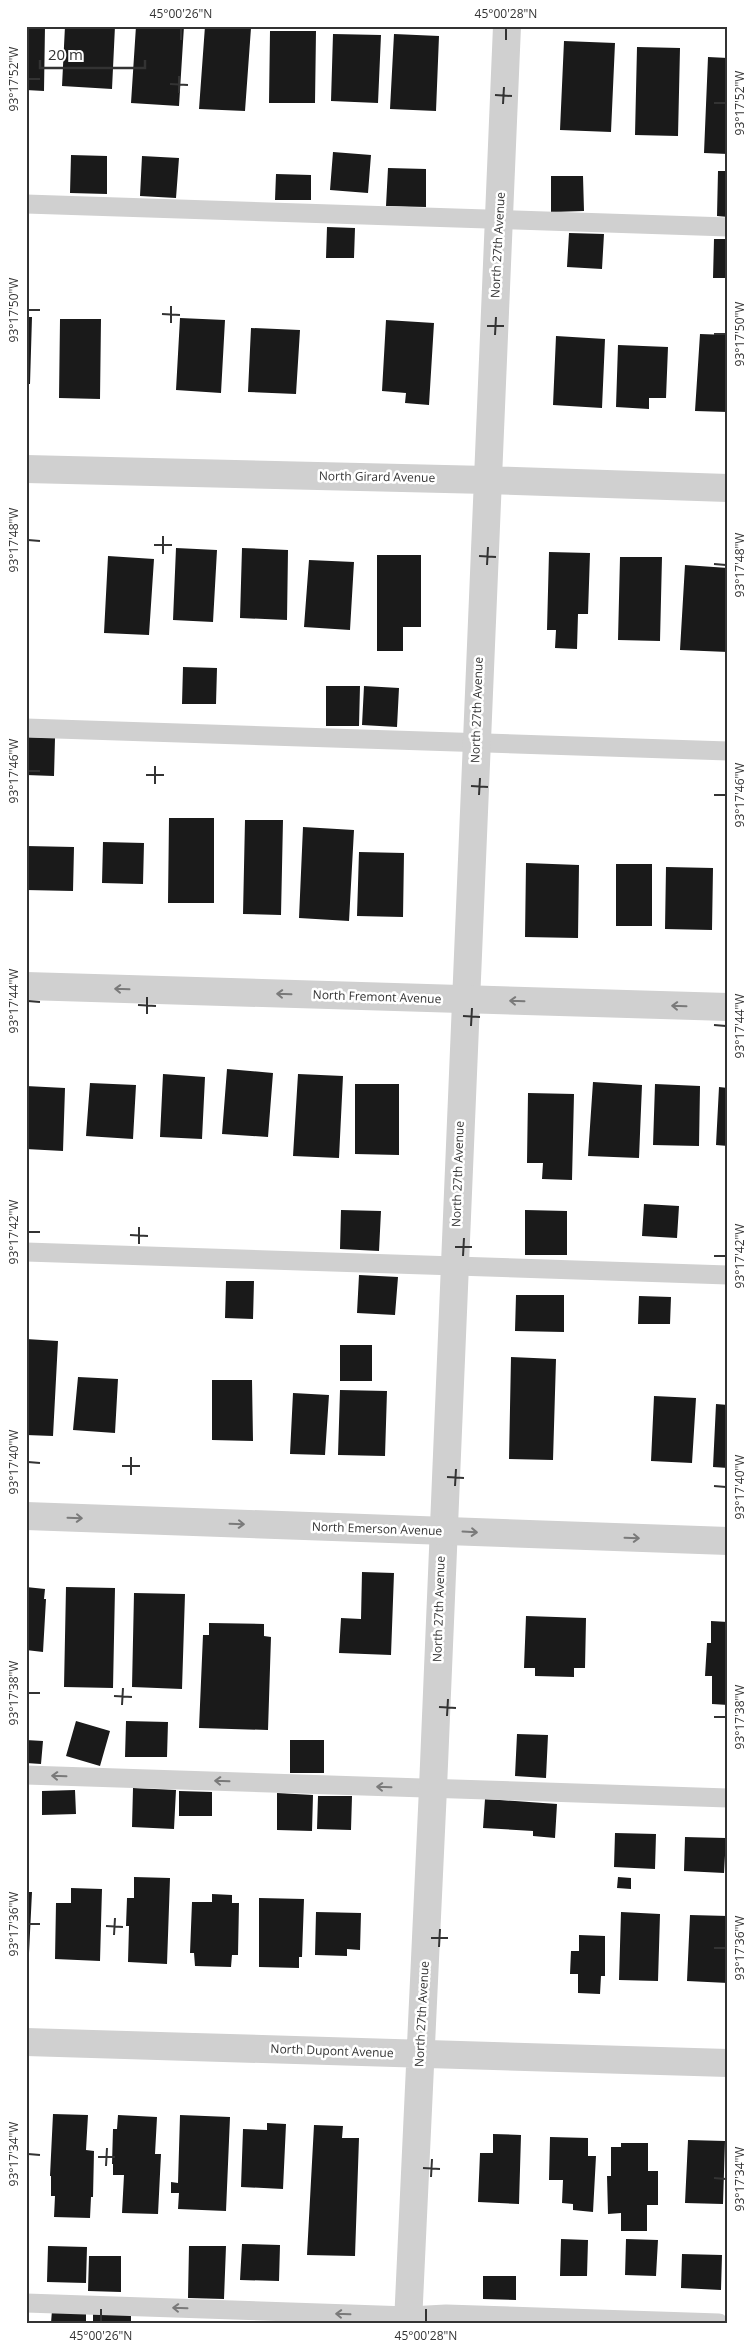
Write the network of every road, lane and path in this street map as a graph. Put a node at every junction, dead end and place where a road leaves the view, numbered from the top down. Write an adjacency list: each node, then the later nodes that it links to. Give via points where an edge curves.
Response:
1 (507, 26): 3 (street, North 27th Avenue)
2 (26, 204): 3 (lane)
3 (500, 220): 4 (lane); 6 (street, North 27th Avenue)
4 (728, 227)
5 (26, 469): 6 (street, North Girard Avenue)
6 (487, 480): 7 (street, North Girard Avenue); 9 (street, North 27th Avenue)
7 (728, 488)
8 (26, 728): 9 (lane)
9 (475, 743): 10 (lane); 12 (street, North 27th Avenue)
10 (728, 752)
11 (26, 986): 12 (street, North Fremont Avenue, one-way to 11)
12 (465, 1000): 13 (street, North Fremont Avenue, one-way to 12); 15 (street, North 27th Avenue)
13 (728, 1007)
14 (26, 1252): 15 (lane)
15 (454, 1266): 16 (lane); 18 (street, North 27th Avenue)
16 (728, 1275)
17 (26, 1516): 18 (street, North Emerson Avenue, one-way to 18)
18 (443, 1531): 19 (street, North Emerson Avenue, one-way to 19); 21 (street, North 27th Avenue)
19 (728, 1541)
20 (26, 1774): 21 (lane, one-way to 20)
21 (433, 1788): 22 (lane); 24 (street, North 27th Avenue)
22 (728, 1798)
23 (26, 2042): 24 (street, North Dupont Avenue)
24 (420, 2054): 25 (street, North Dupont Avenue); 27 (street, North 27th Avenue)
25 (728, 2063)
26 (26, 2303): 27 (lane, one-way to 26)
27 (409, 2320): 28 (lane, via 446,2314)
28 (720, 2323)

